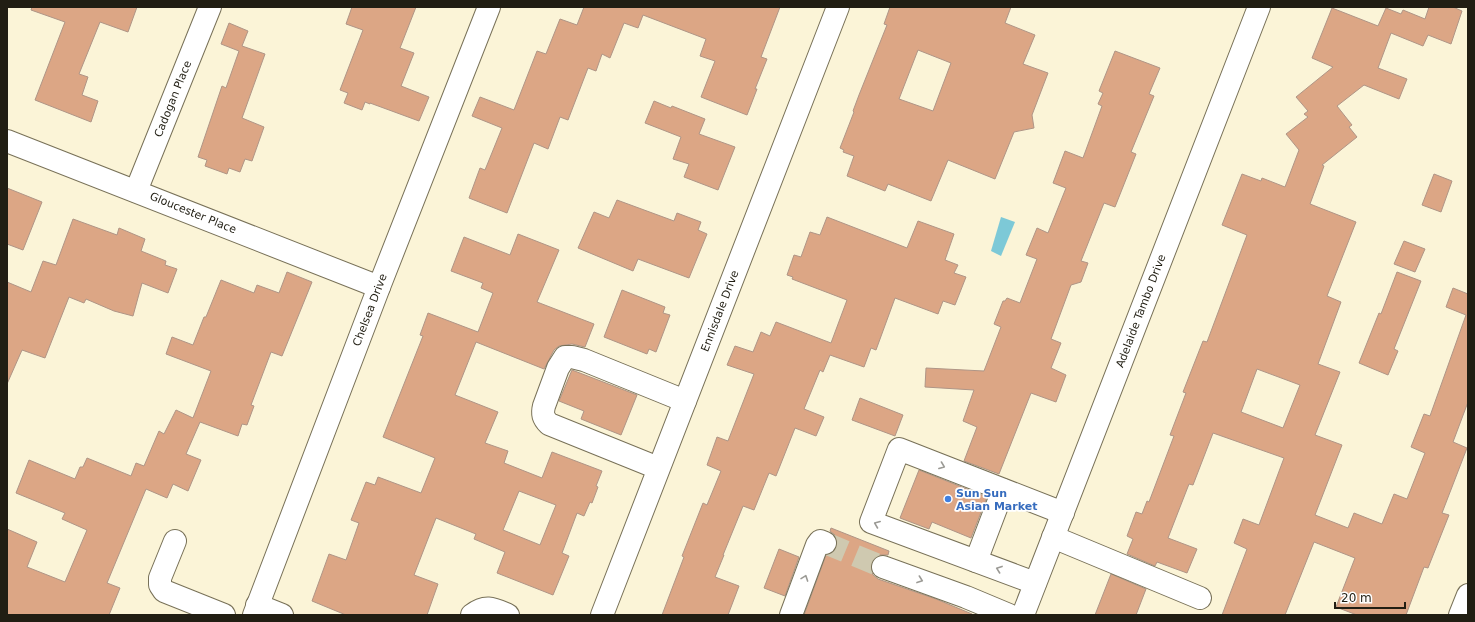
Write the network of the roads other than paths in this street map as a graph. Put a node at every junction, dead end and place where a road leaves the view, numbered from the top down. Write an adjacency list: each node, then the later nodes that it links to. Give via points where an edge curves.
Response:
1 (210, 7): 6 (street, Cadogan Place)
2 (489, 7): 7 (street, Chelsea Drive)
3 (838, 7): 8 (street, Ennisdale Drive)
4 (1259, 7): 11 (street, Adelaide Tambo Drive)
5 (7, 140): 6 (street, Gloucester Place)
6 (136, 191): 7 (street, Gloucester Place)
7 (379, 287): 20 (street, Chelsea Drive)
8 (684, 401): 9 (street, Ennisdale Drive); 9 (street, via 584,360 565,357 558,368 542,413 549,424)
9 (658, 468): 25 (street, Ennisdale Drive)
10 (1004, 490): 11 (street); 15 (street); 15 (street, one-way to 10, via 871,522 876,507 899,450)
11 (1063, 513): 12 (street, Adelaide Tambo Drive)
12 (1053, 537): 17 (street, Adelaide Tambo Drive); 19 (street)
13 (175, 541): 21 (street, via 162,571 160,585 164,591)
14 (825, 543): 26 (street, one-way to 14, via 817,545 820,541)
15 (976, 561): 17 (street, one-way to 15)
16 (883, 567): 27 (street, one-way to 27)
17 (1035, 583): 28 (street, Adelaide Tambo Drive)
18 (1468, 595): 29 (street)
19 (1200, 598)
20 (256, 610): 22 (street)
21 (224, 615)
22 (282, 615)
23 (472, 615): 24 (street, via 484,608 492,608)
24 (508, 615)
25 (602, 615)
26 (791, 615)
27 (1009, 615)
28 (1023, 615)
29 (1460, 615)

